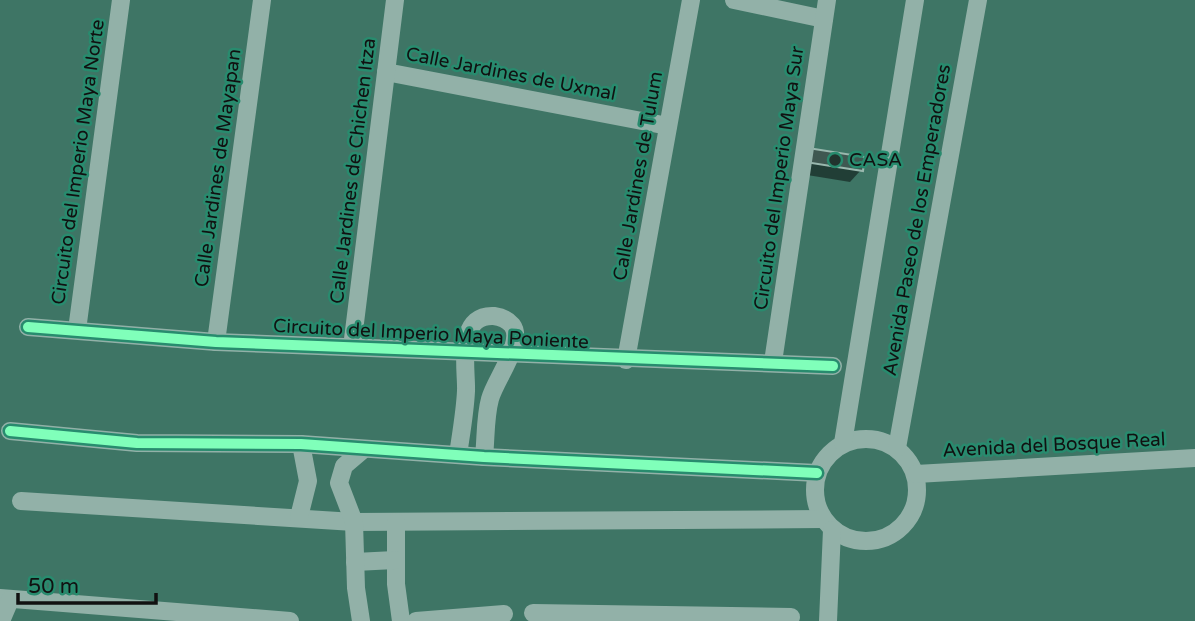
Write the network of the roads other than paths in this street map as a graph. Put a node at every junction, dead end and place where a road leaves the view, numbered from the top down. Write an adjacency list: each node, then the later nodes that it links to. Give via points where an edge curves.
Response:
1 (121, 0): 13 (street, Circuito del Imperio Maya Norte)
2 (262, 0): 14 (street, Calle Jardines de Mayapan)
3 (395, 0): 10 (street, Calle Jardines de Chichen Itza)
4 (691, 0): 11 (street, Calle Jardines de Tulum)
5 (734, 0): 9 (street)
6 (827, 0): 9 (street, Circuito del Imperio Maya Sur)
7 (915, 0): 24 (street, Avenida Paseo de los Emperadores)
8 (978, 0): 26 (street, Avenida Paseo de los Emperadores)
9 (824, 19): 19 (street, Circuito del Imperio Maya Sur)
10 (386, 72): 11 (street, Calle Jardines de Uxmal); 15 (street, Calle Jardines de Chichen Itza)
11 (668, 126): 18 (street, Calle Jardines de Tulum)
12 (27, 327): 13 (street, Circuito del Imperio Maya Poniente)
13 (77, 330): 14 (street, Circuito del Imperio Maya Poniente)
14 (216, 342): 15 (street, Circuito del Imperio Maya Poniente)
15 (352, 347): 16 (street, Circuito del Imperio Maya Poniente)
16 (463, 352): 17 (street, Circuito del Imperio Maya Poniente); 17 (street, via 466,338 488,316 503,317 514,327 516,341); 21 (street)
17 (510, 354): 18 (street, Circuito del Imperio Maya Poniente); 22 (street, via 492,391)
18 (626, 360): 19 (street, Circuito del Imperio Maya Poniente)
19 (773, 362): 20 (street, Circuito del Imperio Maya Poniente)
20 (834, 366)
21 (465, 408): 22 (street); 28 (street)
22 (489, 411): 29 (street)
23 (10, 431): 25 (street, via 137,443)
24 (843, 443): 26 (street, via 871,438); 31 (street)
25 (301, 444): 27 (street); 34 (street, via 308,481)
26 (897, 448): 32 (street)
27 (364, 449): 28 (street); 35 (street, via 344,466 340,483)
28 (458, 455): 29 (street)
29 (484, 457): 31 (street)
30 (1195, 458): 32 (street, Avenida del Bosque Real)
31 (817, 473): 37 (street, via 814,489)
32 (916, 474): 37 (street, via 918,496 911,517 895,534 874,542 852,540)
33 (21, 501): 34 (street)
34 (299, 517): 35 (street)
35 (354, 522): 36 (street); 39 (street)
36 (396, 522): 37 (street); 38 (street)
37 (828, 525): 53 (street)
38 (395, 560): 39 (street); 50 (street)
39 (355, 562): 49 (street)
40 (5, 599): 43 (street); 47 (street)
41 (533, 613): 45 (street)
42 (504, 614): 52 (street)
43 (149, 616): 48 (street)
44 (791, 617): 46 (street)
45 (588, 618): 46 (street)
46 (727, 619)
47 (1, 621)
48 (290, 621)
49 (361, 621)
50 (401, 621)
51 (416, 621): 52 (street)
52 (446, 621)
53 (828, 621)

